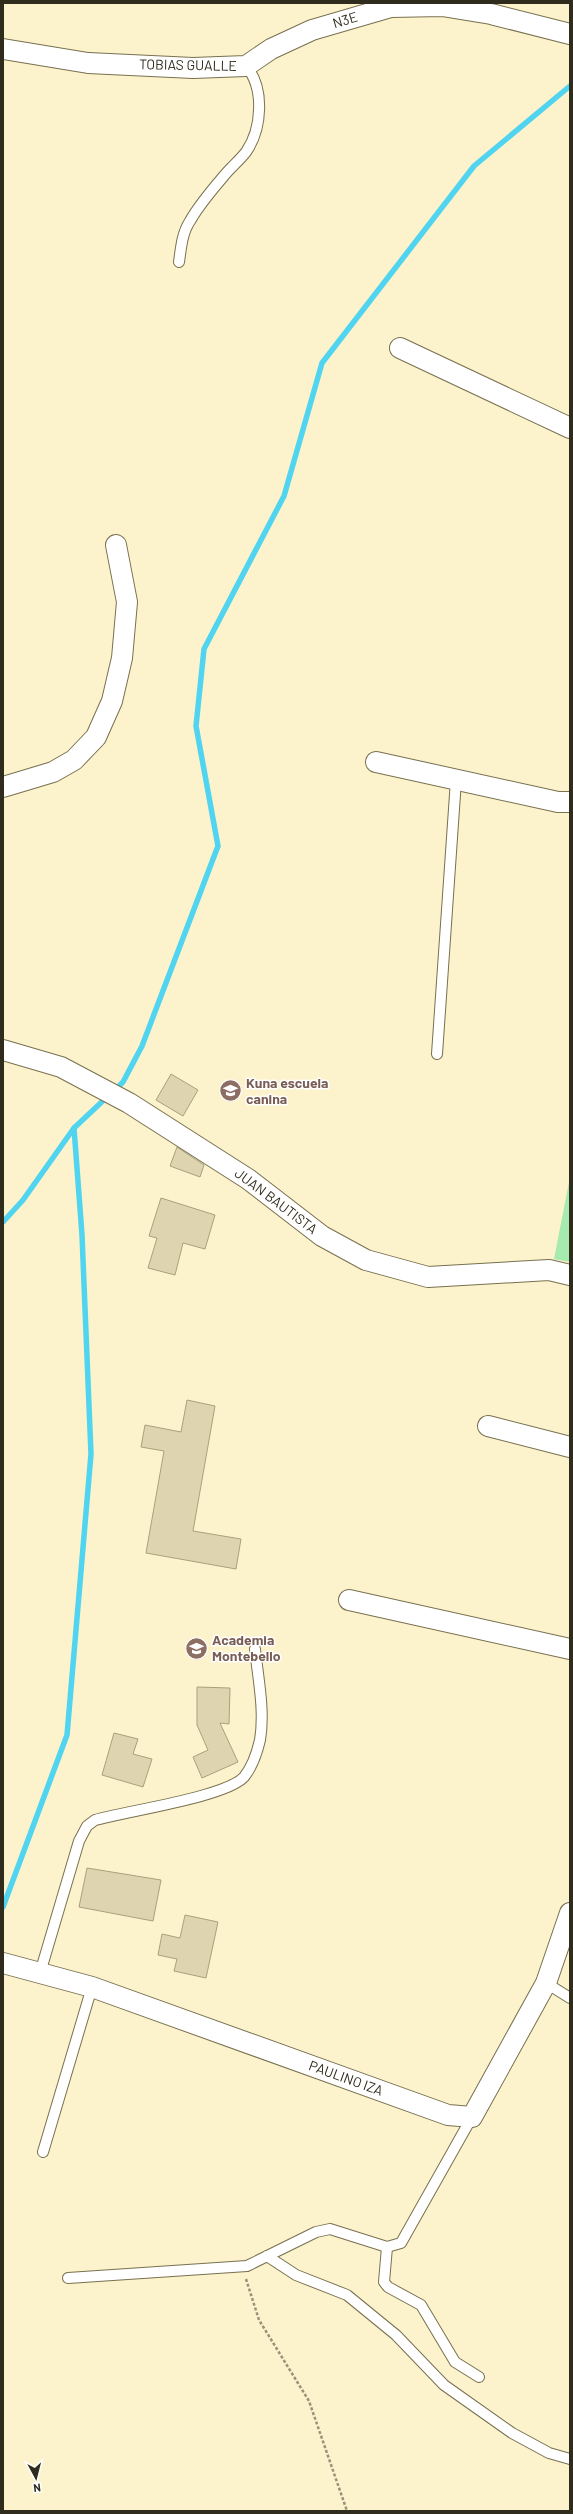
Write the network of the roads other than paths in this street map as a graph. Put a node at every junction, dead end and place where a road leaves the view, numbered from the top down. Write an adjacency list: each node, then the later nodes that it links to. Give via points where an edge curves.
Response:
1 (391, 5): 2 (street, N3E, via 442,6 491,14); 4 (street, N3E, via 312,30 271,49)
2 (570, 34)
3 (3, 49): 4 (street, TOBIAS GUALLE, via 88,63 194,68)
4 (246, 66): 5 (lane, TOBIAS GUALLE, via 256,84 258,99 254,136 246,152 222,177 189,223 181,243)
5 (179, 262)
6 (400, 348): 7 (street)
7 (570, 428)
8 (116, 545): 11 (street, via 127,602 122,658 112,701 96,737 74,760 53,772)
9 (376, 762): 10 (street)
10 (456, 780): 12 (street, via 558,802); 14 (lane)
11 (3, 787)
12 (570, 802)
13 (3, 1050): 15 (street, JUAN BAUTISTA, via 61,1067 129,1103 248,1179 322,1236 366,1260 428,1278 549,1270)
14 (437, 1054)
15 (570, 1275)
16 (488, 1426): 17 (street)
17 (570, 1447)
18 (348, 1600): 20 (street)
19 (255, 1649): 23 (lane, via 261,1722 260,1741 253,1763 234,1784 221,1791 102,1818 88,1826 79,1842)
20 (570, 1650)
21 (570, 1912): 24 (street)
22 (4, 1963): 23 (street, PAULINO IZA)
23 (40, 1973): 25 (street, PAULINO IZA)
24 (546, 1983): 26 (lane); 27 (street)
25 (92, 1987): 27 (street, PAULINO IZA, via 448,2115); 28 (lane)
26 (570, 1998)
27 (472, 2116): 29 (lane, via 401,2243)
28 (43, 2152)
29 (387, 2247): 30 (lane, via 330,2229 316,2232); 32 (lane, via 384,2282 388,2287 421,2305 455,2362)
30 (267, 2256): 31 (lane, via 247,2266); 33 (lane, via 296,2275 347,2295 396,2334 444,2385 512,2433 550,2453)
31 (68, 2278)
32 (479, 2377)
33 (570, 2459)

